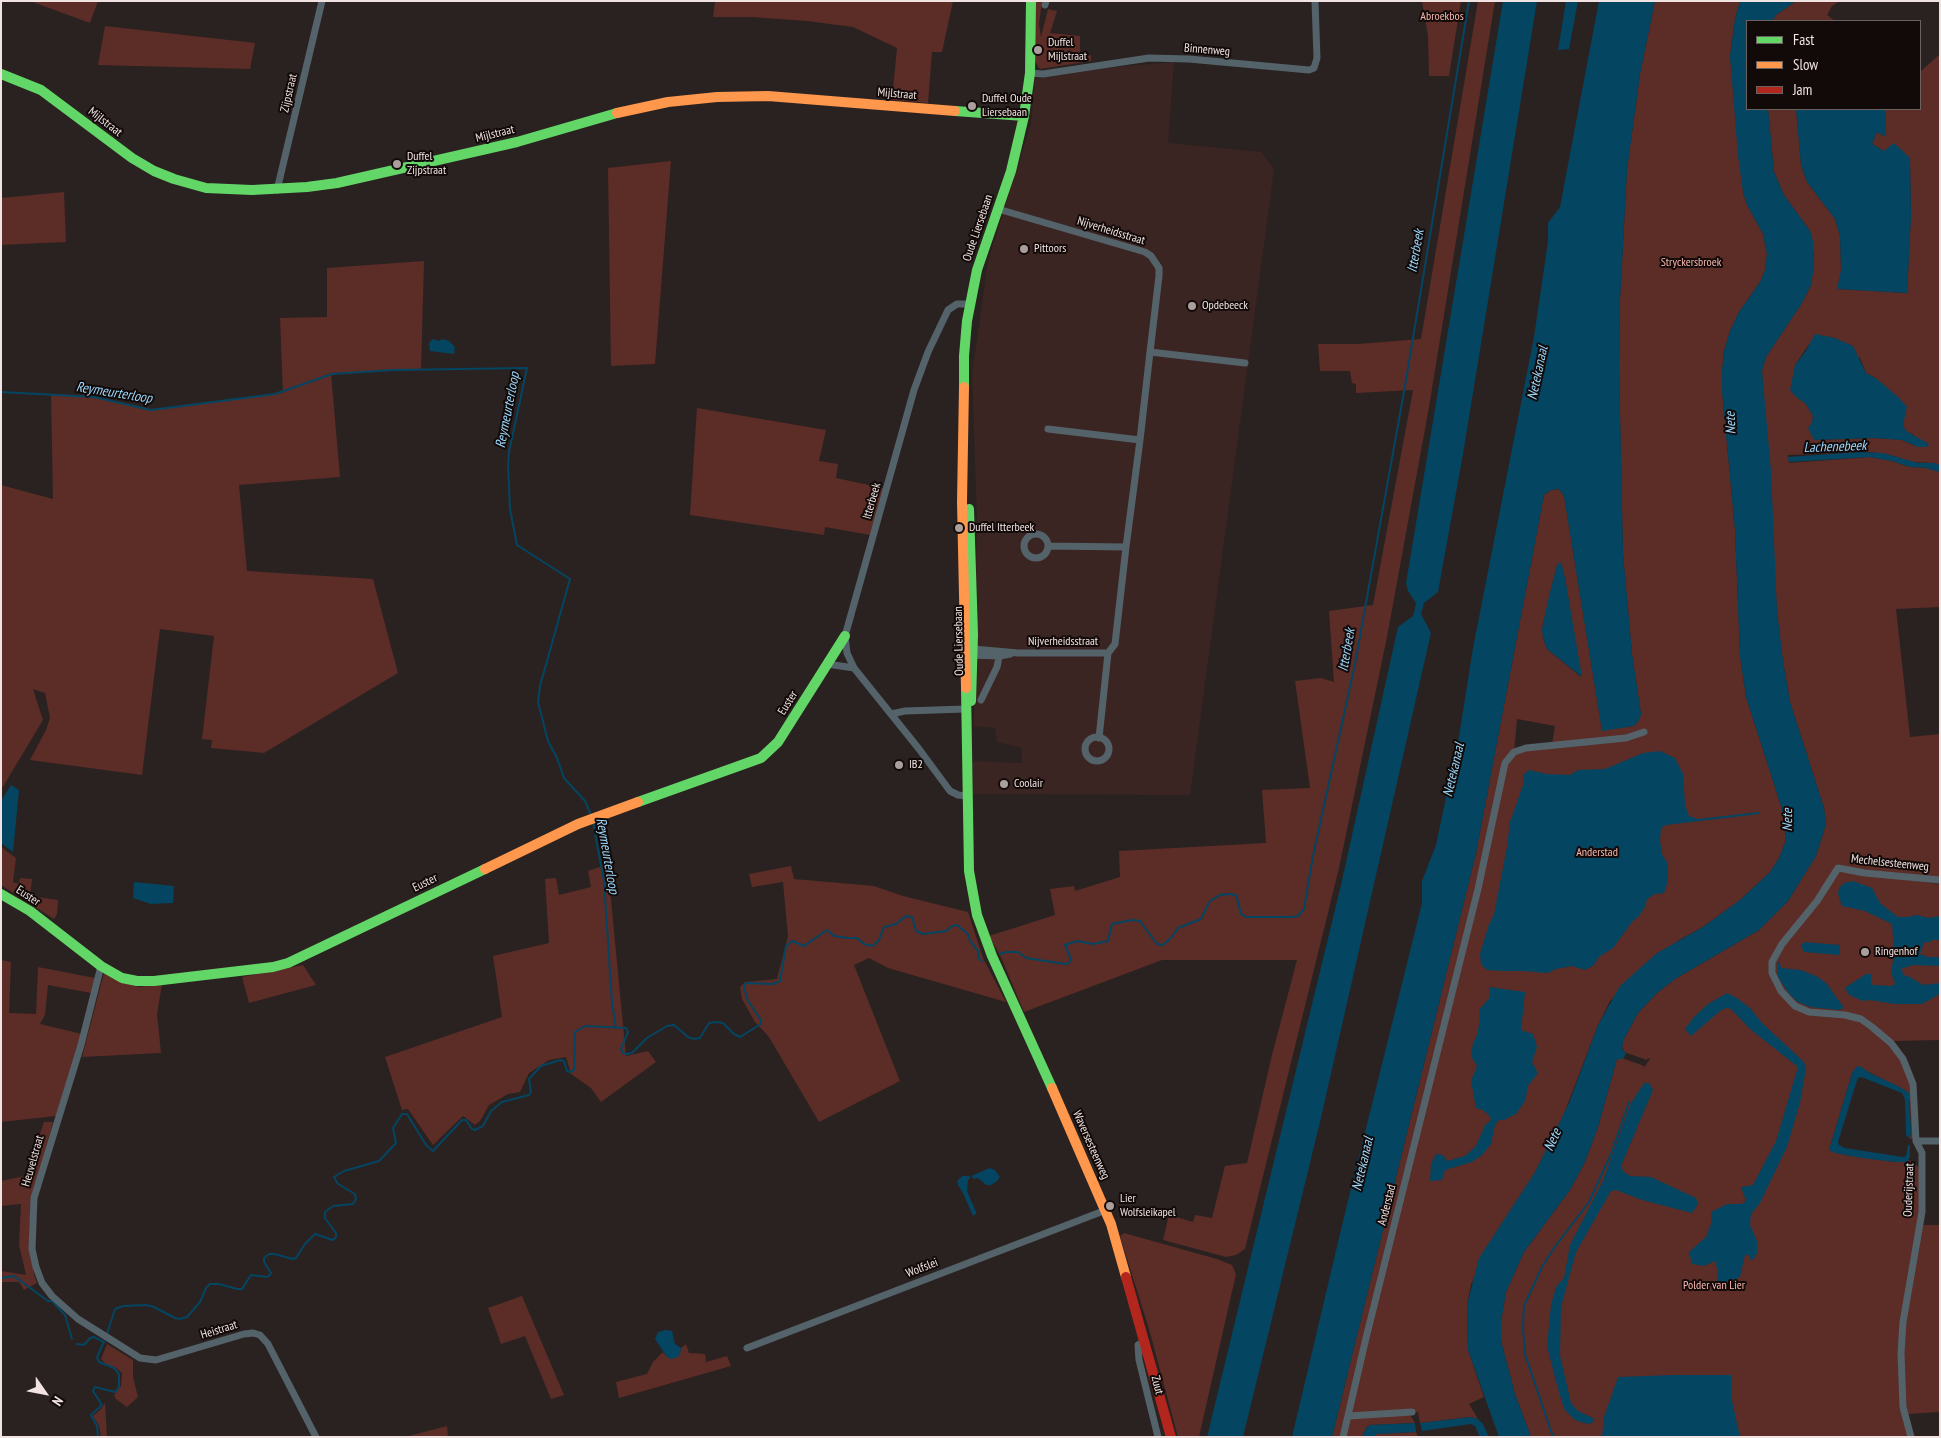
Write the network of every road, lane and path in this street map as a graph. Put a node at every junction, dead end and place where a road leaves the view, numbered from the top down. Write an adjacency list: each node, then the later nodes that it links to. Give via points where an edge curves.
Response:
1 (322, 1): 7 (street, Zijpstraat)
2 (1032, 1): 4 (street, Oude Liersebaan)
3 (1315, 1): 4 (street, Binnenweg, via 1317,58 1314,68 1309,70 1149,58 1043,74)
4 (1030, 73): 6 (street, Oude Liersebaan)
5 (1, 74): 7 (street, Mijlstraat, via 41,90 132,158 174,179 206,188)
6 (1024, 116): 7 (street, Mijlstraat, via 802,98 717,97 619,112 517,142 337,183); 8 (street, Oude Liersebaan)
7 (277, 190)
8 (998, 209): 9 (street, Oude Liersebaan, via 977,270); 10 (street, Nijverheidsstraat, via 1151,256 1159,268 1159,276)
9 (970, 304): 16 (street, Itterbeek, via 957,304 948,310 928,352 914,390); 17 (street, Oude Liersebaan, via 964,356 964,465 970,524)
10 (1150, 352): 11 (street); 13 (street, Nijverheidsstraat)
11 (1245, 363)
12 (1048, 429): 13 (street)
13 (1140, 440): 15 (street, Nijverheidsstraat)
14 (1048, 546): 15 (street)
15 (1126, 547): 19 (street, Nijverheidsstraat, via 1115,644)
16 (844, 636): 20 (street, Euster); 21 (street)
17 (970, 653): 18 (street, Nijverheidsstraat); 23 (street, Oude Liersebaan); 27 (street, Oude Liersebaan)
18 (1000, 653): 19 (street, Nijverheidsstraat); 22 (street)
19 (1108, 653): 26 (street, Nijverheidsstraat)
20 (827, 664): 21 (street); 33 (street, Euster, via 778,742 761,758 578,824 288,963 154,981 122,978)
21 (854, 668): 24 (street)
22 (981, 700)
23 (965, 709): 24 (street); 27 (street, Oude Liersebaan)
24 (890, 714): 28 (street, via 950,791)
25 (1644, 732): 41 (street, Anderstad, via 1626,738 1526,748 1514,752 1505,763 1478,889)
26 (1098, 738)
27 (967, 756): 28 (street, Oude Liersebaan)
28 (968, 796): 32 (street, Oude Liersebaan, via 971,883)
29 (1838, 868): 30 (street, Mechelsesteenweg); 34 (street, Ouderijstraat, via 1817,901 1782,944 1772,962 1772,973 1781,991 1795,1006 1809,1012 1861,1019 1892,1043 1913,1084)
30 (1940, 880)
31 (1, 894): 33 (street, Euster)
32 (992, 956): 36 (street, Waversesteenweg)
33 (101, 966): 37 (street, Heuvelstraat, via 81,1045 34,1198 32,1249 42,1283 52,1296)
34 (1916, 1141): 35 (street); 46 (street, Ouderijstraat, via 1922,1153 1922,1212 1903,1322 1901,1353 1903,1407)
35 (1940, 1142)
36 (1106, 1210): 38 (street, Waversesteenweg); 39 (street, Wolfslei)
37 (106, 1338): 42 (street, Heistraat, via 134,1356 156,1360 244,1334 260,1336 268,1344)
38 (1144, 1342): 43 (street, Zuut, via 1138,1345 1139,1360); 44 (street, Waversesteenweg)
39 (747, 1348)
40 (1412, 1412): 41 (street)
41 (1349, 1416): 45 (street, Anderstad)
42 (316, 1437)
43 (1158, 1437)
44 (1171, 1437)
45 (1344, 1437)
46 (1911, 1437)

